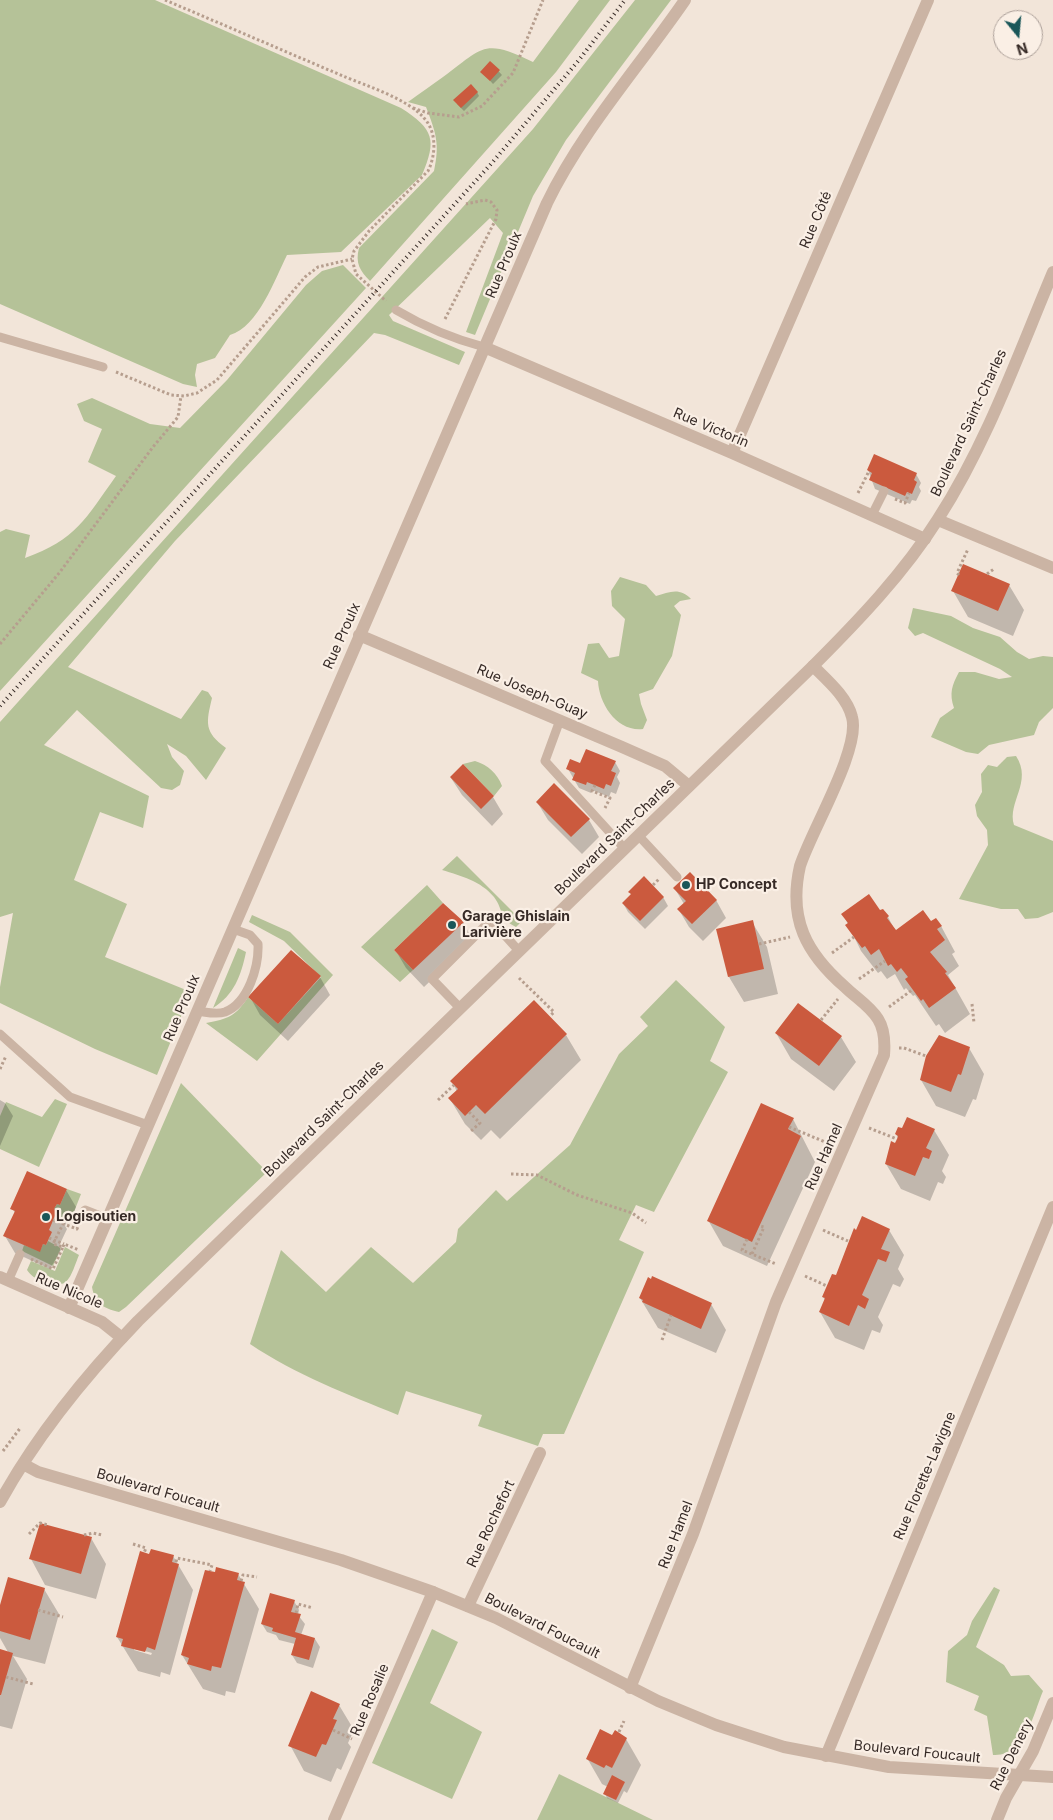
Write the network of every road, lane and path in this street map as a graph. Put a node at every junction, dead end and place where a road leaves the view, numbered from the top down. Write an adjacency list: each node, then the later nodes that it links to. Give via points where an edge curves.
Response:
1 (165, 0): 5 (path)
2 (543, 0): 5 (path, via 512,73 482,106 458,117)
3 (685, 0): 12 (street, Rue Proulx, via 591,130 555,186)
4 (928, 0): 15 (street, Rue Côté)
5 (411, 107): 7 (path, via 430,126 433,135 432,163 420,182 369,231)
6 (466, 204): 10 (path, via 491,202 497,210 496,219)
7 (352, 259): 9 (path, via 356,274); 14 (path, via 318,267 305,277 217,380 197,393)
8 (1053, 272): 22 (street, Boulevard Saint-Charles, via 970,463)
9 (396, 310): 10 (lane)
10 (439, 330): 12 (lane)
11 (0, 338): 13 (lane)
12 (484, 347): 15 (street, Rue Victorin); 29 (street, Rue Proulx)
13 (104, 367): 14 (path, via 171,395)
14 (181, 396): 30 (path, via 178,418 60,572)
15 (732, 453): 20 (street, Rue Victorin)
16 (869, 471): 20 (path)
17 (884, 491): 21 (lane)
18 (910, 493): 19 (path)
19 (903, 502)
20 (852, 506): 21 (street, Rue Victorin)
21 (872, 515): 24 (street, Rue Victorin)
22 (938, 520): 23 (street); 24 (street, Boulevard Saint-Charles)
23 (974, 534): 25 (street); 28 (path, via 957,573)
24 (925, 539): 31 (street, Boulevard Saint-Charles)
25 (1053, 568)
26 (994, 569): 27 (path)
27 (987, 574)
28 (959, 575)
29 (359, 635): 32 (street, Rue Joseph-Guay); 37 (street, Rue Proulx)
30 (0, 644)
31 (813, 666): 33 (street, Boulevard Saint-Charles); 38 (street, Rue Hamel, via 849,708 854,729 846,758 800,866 796,897)
32 (560, 720): 33 (street, Rue Joseph-Guay, via 665,766); 35 (lane, via 545,761)
33 (689, 786): 34 (street, Boulevard Saint-Charles)
34 (638, 835): 35 (street, Boulevard Saint-Charles); 36 (lane)
35 (624, 848): 41 (street, Boulevard Saint-Charles)
36 (677, 877)
37 (233, 929): 49 (street, Rue Proulx); 49 (lane, via 250,935 258,944 254,971 246,991 237,1004 225,1011 216,1014)
38 (803, 934): 40 (path); 43 (street, Rue Hamel)
39 (854, 937): 43 (path)
40 (759, 944)
41 (519, 950): 48 (street, Boulevard Saint-Charles); 48 (lane, via 491,920 432,978)
42 (885, 961): 45 (path, via 863,975)
43 (818, 963): 45 (street, Rue Hamel)
44 (519, 978): 50 (path, via 554,1012)
45 (848, 990): 51 (street, Rue Hamel); 52 (path)
46 (912, 990): 51 (path)
47 (972, 1004): 53 (path)
48 (460, 1008): 89 (street, Boulevard Saint-Charles)
49 (197, 1011): 61 (street, Rue Proulx)
50 (550, 1016)
51 (876, 1016): 55 (street, Rue Hamel, via 883,1030)
52 (821, 1020)
53 (974, 1023)
54 (0, 1034): 61 (lane, via 70,1096)
55 (885, 1048): 56 (path, via 904,1048); 60 (street, Rue Hamel)
56 (926, 1056)
57 (454, 1085): 58 (path)
58 (438, 1100)
59 (469, 1112): 63 (path, via 480,1123)
60 (856, 1123): 64 (path); 65 (street, Rue Hamel)
61 (148, 1125): 69 (street, Rue Proulx)
62 (790, 1127): 65 (path)
63 (470, 1132)
64 (897, 1138)
65 (844, 1150): 73 (street, Rue Hamel)
66 (511, 1174): 71 (path, via 537,1175 577,1195 632,1213)
67 (1053, 1207): 120 (street, Rue Florette-Lavigne)
68 (85, 1210): 69 (lane)
69 (108, 1219): 87 (street, Rue Proulx)
70 (53, 1220): 72 (path)
71 (646, 1223)
72 (63, 1224): 74 (path); 78 (path)
73 (810, 1225): 79 (path); 84 (street, Rue Hamel)
74 (68, 1226)
75 (760, 1226): 83 (path, via 764,1227)
76 (49, 1238): 78 (path)
77 (747, 1239): 83 (path, via 742,1250)
78 (55, 1240): 80 (path, via 53,1244)
79 (848, 1241)
80 (64, 1246): 81 (path); 82 (path, via 54,1269)
81 (74, 1248)
82 (20, 1254): 85 (lane)
83 (752, 1254): 84 (path)
84 (790, 1269): 86 (path); 114 (street, Rue Hamel, via 693,1534)
85 (4, 1279): 87 (street, Rue Nicole)
86 (827, 1286)
87 (69, 1308): 89 (street, Rue Nicole, via 102,1322)
88 (671, 1315): 90 (path)
89 (122, 1338): 94 (street, Boulevard Saint-Charles, via 76,1390)
90 (662, 1340)
91 (21, 1426): 92 (path)
92 (4, 1451)
93 (540, 1454): 107 (street, Rue Rochefort)
94 (23, 1464): 95 (street, Boulevard Saint-Charles); 106 (street, Boulevard Foucault, via 38,1472 341,1560)
95 (0, 1502)
96 (48, 1525): 97 (path, via 40,1523)
97 (29, 1534)
98 (84, 1535): 99 (path)
99 (102, 1535)
100 (133, 1544): 101 (path, via 146,1548)
101 (144, 1553)
102 (176, 1562): 103 (path, via 177,1558 212,1565)
103 (210, 1571)
104 (257, 1577): 105 (path, via 243,1576)
105 (241, 1581)
106 (433, 1592): 107 (street, Boulevard Foucault); 119 (street, Rue Rosalie)
107 (468, 1606): 114 (street, Boulevard Foucault)
108 (313, 1608): 110 (path, via 298,1604)
109 (38, 1610): 111 (path)
110 (296, 1613)
111 (63, 1617)
112 (6, 1677): 113 (path)
113 (33, 1684)
114 (630, 1688): 120 (street, Boulevard Foucault, via 732,1730 784,1747)
115 (1053, 1703): 121 (street, Rue Denery)
116 (624, 1721): 118 (path)
117 (333, 1730): 119 (path)
118 (619, 1732)
119 (367, 1746): 123 (street, Rue Rosalie)
120 (826, 1756): 121 (street, Boulevard Foucault, via 914,1770)
121 (1020, 1775): 122 (street, Boulevard Foucault); 124 (street, Rue Denery)
122 (1053, 1777)
123 (334, 1820)
124 (997, 1820)

